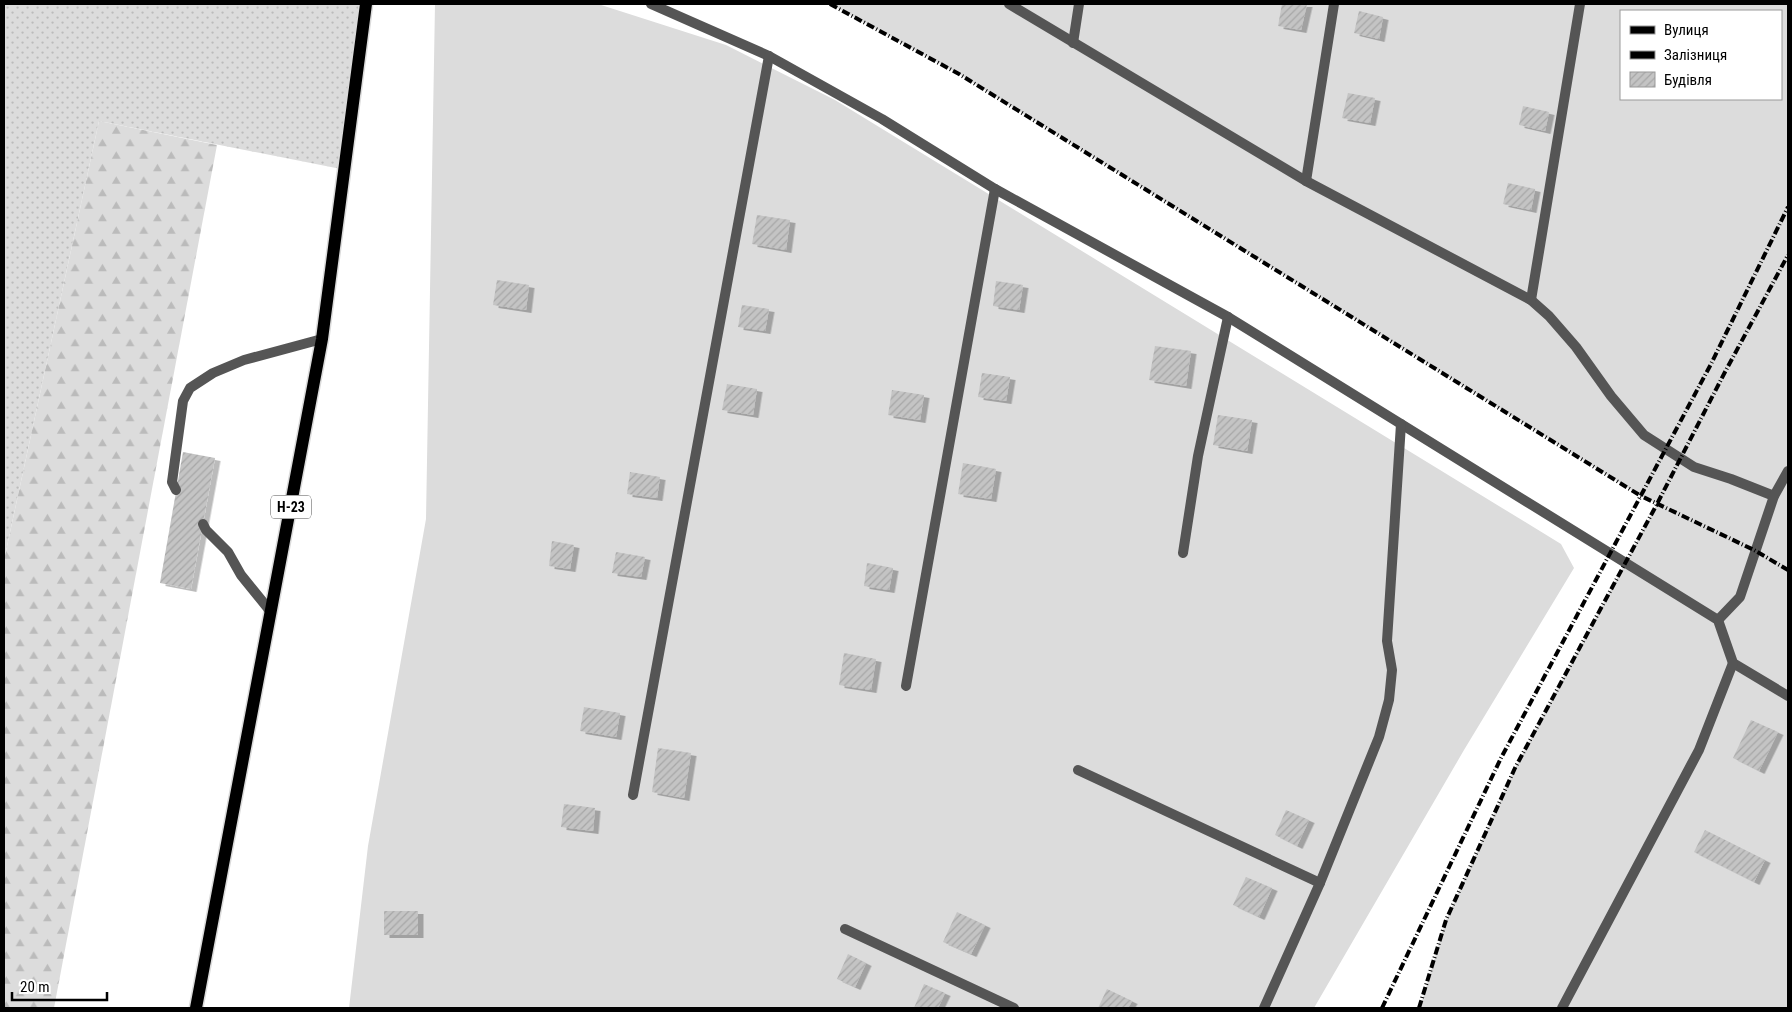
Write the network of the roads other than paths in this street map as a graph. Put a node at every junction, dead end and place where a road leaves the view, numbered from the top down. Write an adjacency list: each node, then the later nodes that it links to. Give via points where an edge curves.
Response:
1 (366, 4): 13 (main road, Н-23)
2 (651, 4): 8 (lane)
3 (1009, 4): 7 (lane)
4 (1079, 4): 7 (lane)
5 (1334, 4): 9 (lane)
6 (1580, 4): 11 (lane)
7 (1072, 43): 9 (lane)
8 (768, 56): 10 (lane, via 882,119); 26 (lane)
9 (1306, 182): 11 (lane)
10 (995, 189): 12 (lane); 23 (lane)
11 (1531, 300): 17 (lane, via 1576,347 1644,435 1694,467)
12 (1228, 317): 14 (lane); 19 (lane, via 1198,456)
13 (322, 339): 16 (lane, via 244,360 190,388 183,401 172,482); 20 (main road, Н-23)
14 (1400, 424): 21 (lane); 27 (lane, via 1387,642 1392,670 1389,700 1379,737)
15 (1788, 471): 17 (lane)
16 (176, 490)
17 (1774, 496): 21 (lane, via 1740,597)
18 (203, 524): 20 (lane, via 228,552)
19 (1183, 553)
20 (271, 612): 29 (main road, Н-23)
21 (1718, 620): 22 (lane)
22 (1733, 663): 24 (lane); 32 (lane, via 1699,750)
23 (906, 686)
24 (1788, 696)
25 (1078, 770): 27 (lane)
26 (633, 795)
27 (1320, 883): 31 (lane)
28 (845, 929): 30 (lane)
29 (196, 1008)
30 (1014, 1008)
31 (1264, 1008)
32 (1562, 1008)

